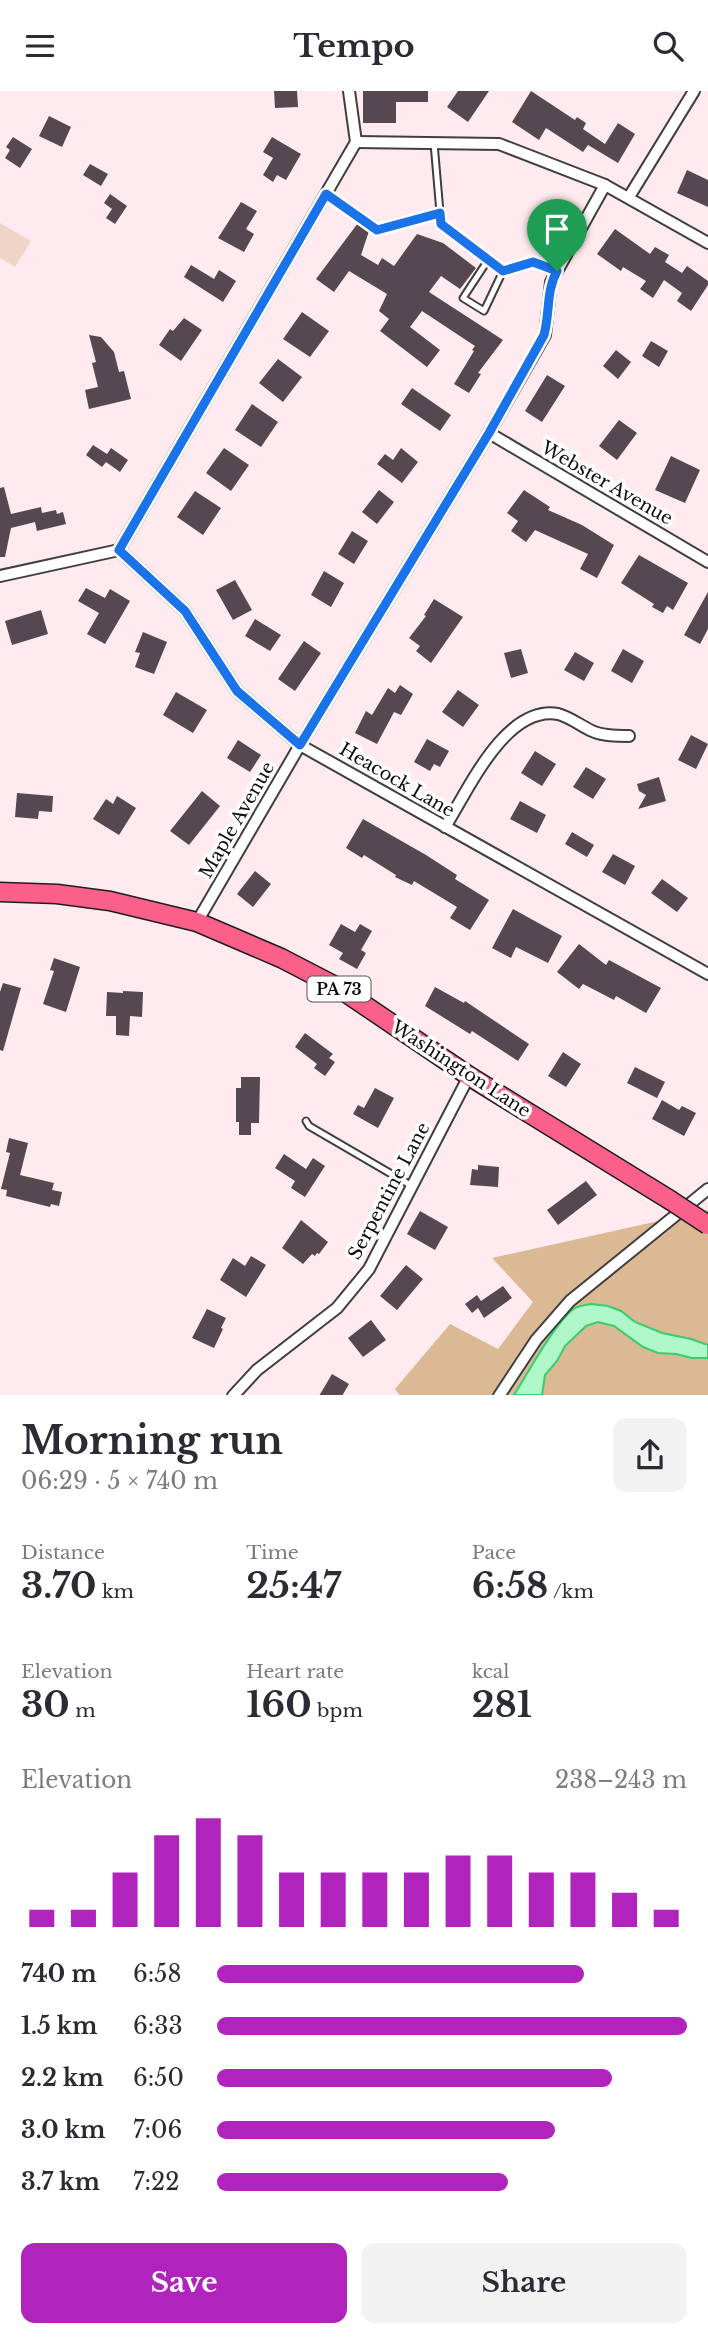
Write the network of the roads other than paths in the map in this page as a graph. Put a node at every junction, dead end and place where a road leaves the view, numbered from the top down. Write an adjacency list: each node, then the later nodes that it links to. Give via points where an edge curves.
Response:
1 (349, 91): 3 (street)
2 (694, 91): 7 (street)
3 (356, 142): 4 (street); 6 (street)
4 (434, 143): 5 (street, via 499,144); 8 (lane)
5 (605, 185): 7 (street); 12 (street, Maple Avenue)
6 (326, 194): 8 (lane, via 377,230); 14 (street)
7 (629, 197): 9 (street)
8 (440, 213): 10 (lane, via 441,224)
9 (708, 243)
10 (488, 260): 11 (lane); 11 (lane, via 463,298 484,311)
11 (503, 271): 12 (lane, via 533,262)
12 (557, 271): 13 (street, Maple Avenue, via 548,294 544,335)
13 (489, 433): 15 (street, Webster Avenue); 18 (street, Maple Avenue)
14 (119, 550): 16 (street); 18 (street, Heacock Lane, via 185,611 237,691)
15 (708, 562)
16 (0, 576)
17 (629, 736): 19 (street, via 595,732 558,715 534,717 510,731 492,750)
18 (300, 745): 19 (street, Heacock Lane); 21 (street, Maple Avenue)
19 (445, 827): 22 (street, Heacock Lane)
20 (0, 892): 21 (main road, Washington Lane / PA 73, via 110,901)
21 (197, 922): 23 (main road, Washington Lane / PA 73, via 339,988)
22 (708, 974)
23 (469, 1076): 25 (street, Serpentine Lane); 27 (main road, Washington Lane / PA 73, bridge)
24 (306, 1121): 25 (lane)
25 (412, 1186): 28 (street, Serpentine Lane, via 369,1269 337,1308 257,1370)
26 (708, 1189): 29 (street, via 570,1301 536,1340)
27 (708, 1225)
28 (233, 1395)
29 (499, 1395)

